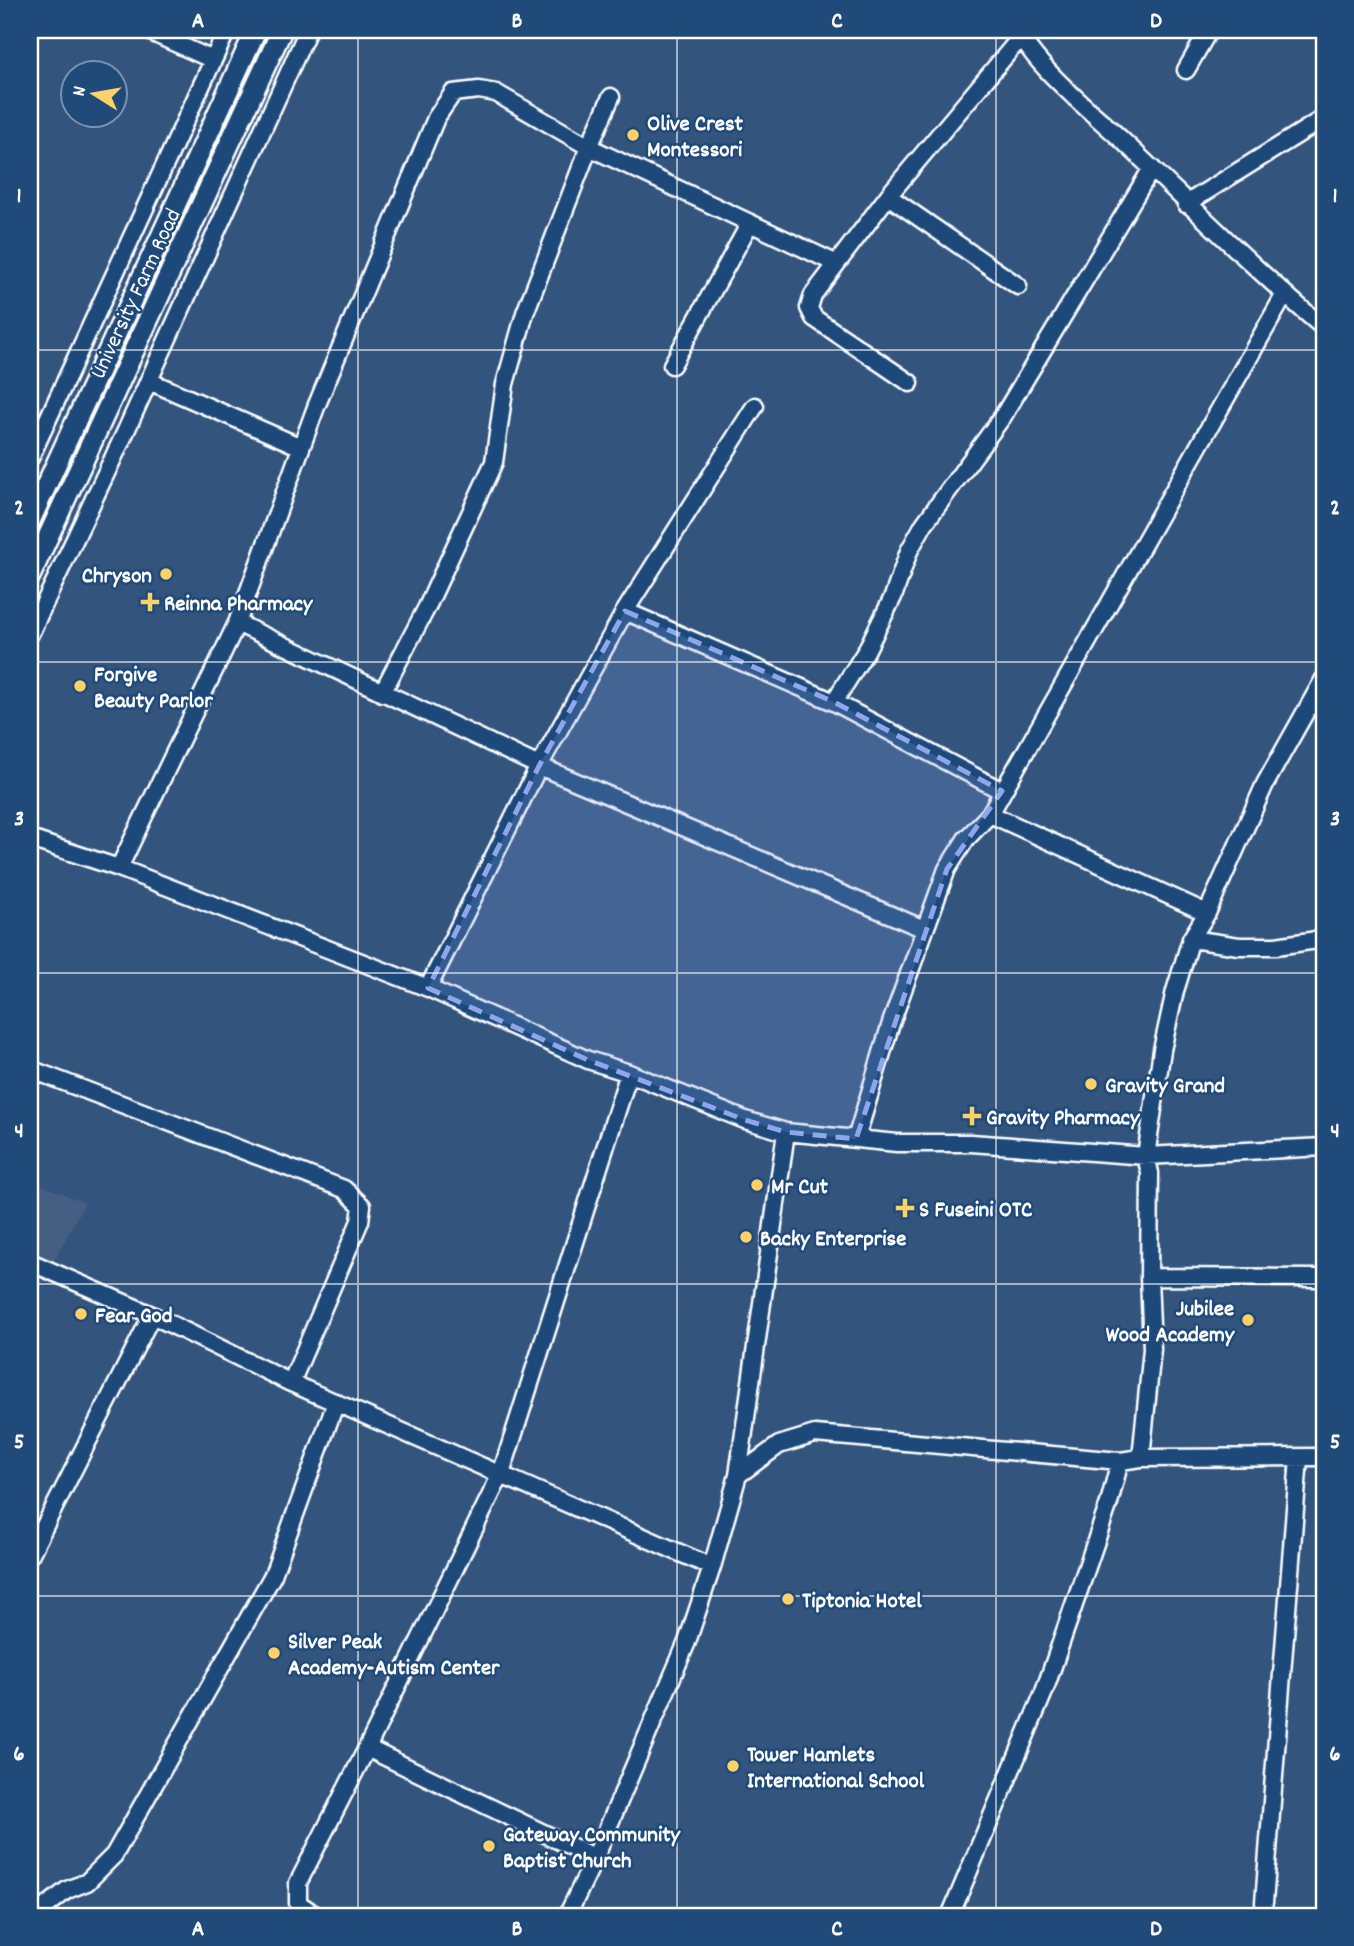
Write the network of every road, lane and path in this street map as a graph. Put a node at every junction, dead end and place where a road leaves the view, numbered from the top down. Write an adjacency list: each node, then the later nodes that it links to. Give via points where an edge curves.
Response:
1 (146, 30): 8 (street)
2 (227, 30): 8 (street)
3 (256, 30): 27 (street, University Farm Road)
4 (282, 30): 28 (street, University Farm Road)
5 (308, 30): 22 (street)
6 (1209, 30): 9 (street)
7 (1020, 34): 13 (street, via 1040,63); 14 (street)
8 (214, 60): 26 (street)
9 (1186, 70)
10 (611, 97): 12 (street)
11 (1324, 118): 15 (street)
12 (589, 147): 16 (street); 25 (street, via 496,93 453,93 436,118); 33 (street, via 525,313 505,384 494,462)
13 (1152, 168): 15 (street); 34 (street, via 1003,415 924,524 866,651)
14 (887, 196): 17 (street); 18 (street)
15 (1186, 204): 19 (street)
16 (750, 223): 17 (street); 21 (street)
17 (835, 263): 23 (street, via 813,295 809,308 814,318)
18 (1018, 286)
19 (1284, 294): 20 (street); 36 (street)
20 (1324, 328)
21 (672, 365)
22 (149, 381): 25 (street); 31 (street)
23 (910, 383)
24 (755, 406): 29 (street)
25 (301, 447): 30 (street)
26 (30, 458)
27 (30, 521)
28 (30, 576)
29 (625, 611): 34 (street); 35 (street)
30 (237, 624): 33 (street); 39 (street)
31 (30, 634)
32 (1324, 679): 40 (street, via 1265,784)
33 (382, 693): 35 (street)
34 (834, 702): 36 (street)
35 (539, 766): 41 (street); 44 (street)
36 (1002, 791): 37 (street)
37 (990, 814): 40 (street); 41 (street, via 966,839 947,869)
38 (30, 839): 39 (street)
39 (118, 868): 44 (street)
40 (1207, 913): 42 (street)
41 (924, 929): 48 (street)
42 (1191, 939): 43 (street, via 1239,946); 50 (street, via 1162,1050)
43 (1324, 939)
44 (428, 988): 46 (street, via 588,1060)
45 (30, 1069): 55 (street, via 354,1196 362,1206 360,1220)
46 (629, 1073): 47 (street); 61 (street)
47 (786, 1132): 48 (street); 62 (street)
48 (856, 1139): 50 (street)
49 (1324, 1146): 50 (street)
50 (1146, 1156): 52 (street, via 1150,1173)
51 (30, 1262): 54 (street)
52 (1149, 1277): 53 (street); 58 (street, via 1152,1349)
53 (1324, 1278)
54 (152, 1315): 55 (street); 63 (street)
55 (291, 1383): 56 (street)
56 (336, 1402): 61 (street); 68 (street, via 273,1576 114,1855 87,1882 67,1890)
57 (1324, 1457): 59 (street)
58 (1141, 1458): 59 (street); 60 (street)
59 (1299, 1458): 67 (street)
60 (1120, 1461): 62 (street, via 815,1434 779,1445); 71 (street, via 1044,1692)
61 (500, 1475): 64 (street); 65 (street)
62 (738, 1475): 64 (street)
63 (30, 1555)
64 (712, 1567): 66 (street, via 687,1642)
65 (367, 1748): 66 (street); 69 (street, via 298,1883 298,1903)
66 (595, 1858): 70 (street)
67 (1264, 1903)
68 (34, 1916)
69 (317, 1916)
70 (566, 1916)
71 (950, 1916)

